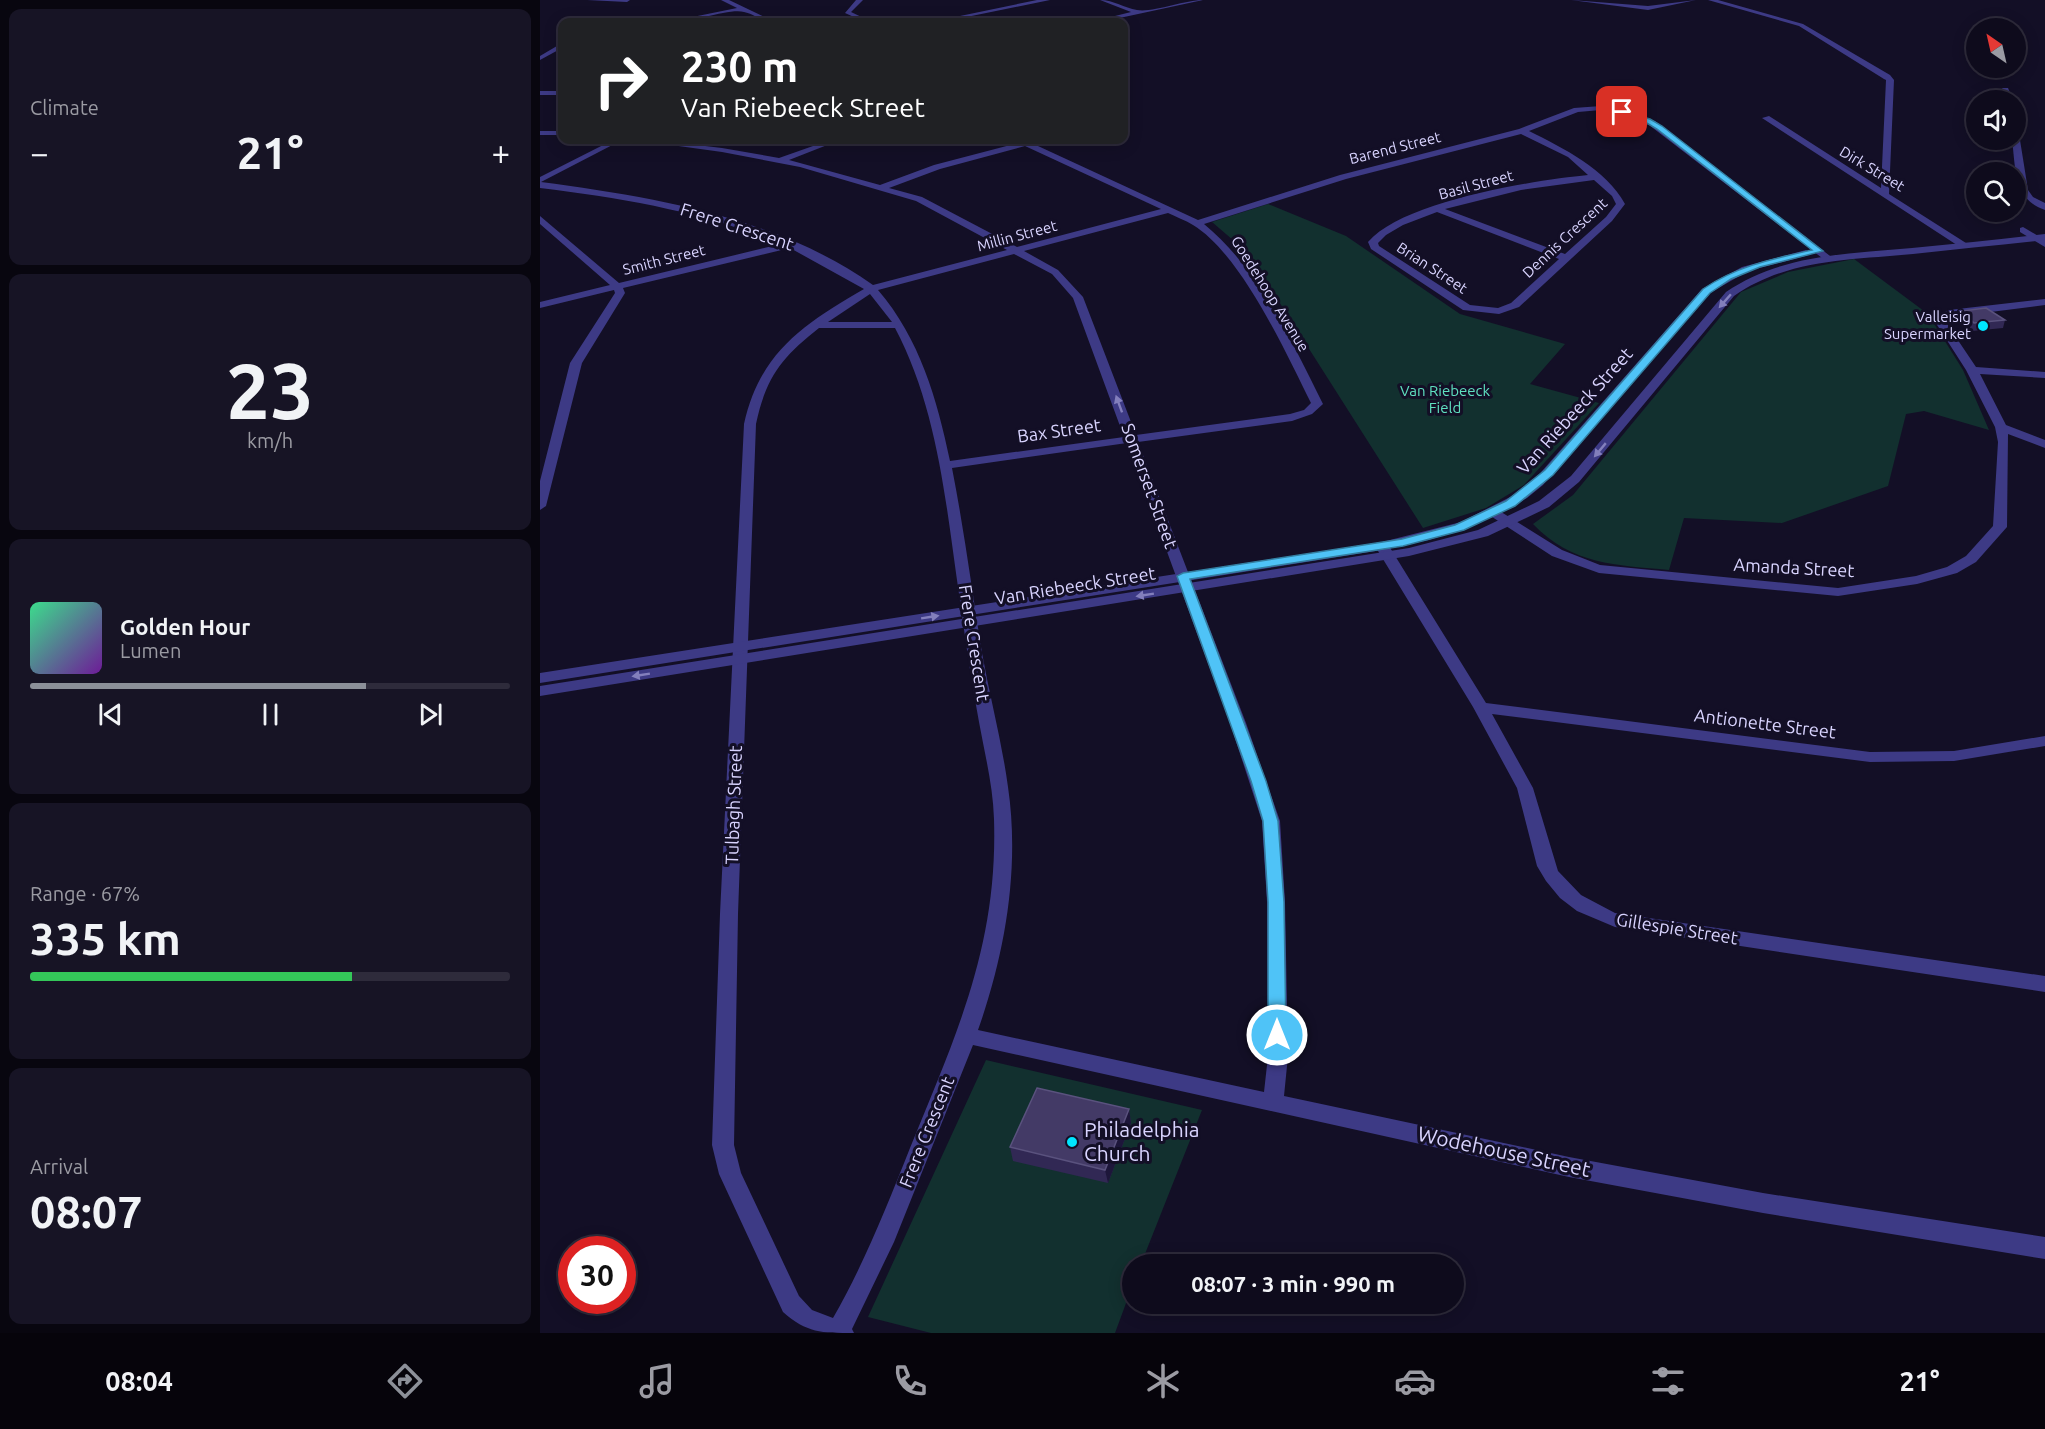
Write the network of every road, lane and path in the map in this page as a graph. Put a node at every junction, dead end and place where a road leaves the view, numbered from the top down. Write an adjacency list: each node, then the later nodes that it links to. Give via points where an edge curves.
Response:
1 (590, 0): 2 (street)
2 (627, 0)
3 (723, 0): 11 (street)
4 (860, 0): 15 (street, via 847,12)
5 (1047, 0): 16 (street)
6 (1103, 0): 12 (street)
7 (1200, 0): 12 (street)
8 (1574, 0): 9 (street, via 1647,8)
9 (1693, 0)
10 (1711, 0): 38 (street, via 1801,25 1890,80)
11 (743, 9): 13 (street); 14 (street)
12 (1138, 13): 17 (street)
13 (693, 18)
14 (763, 18)
15 (860, 18)
16 (955, 18)
17 (1114, 18)
18 (558, 47): 19 (street)
19 (540, 58): 20 (street)
20 (558, 59)
21 (558, 92): 22 (street)
22 (540, 93)
23 (1766, 118): 38 (street, Dirk Street)
24 (1522, 131): 34 (street, Dennis Crescent, via 1562,149); 43 (street, Barend Street, via 1343,177); 52 (street, Barend Street, via 1577,110 1601,108 1652,123)
25 (540, 132): 26 (street)
26 (558, 133)
27 (610, 144): 35 (street)
28 (693, 144): 33 (street, Somerset Street)
29 (825, 144): 33 (street)
30 (1013, 144): 37 (street)
31 (1029, 144): 40 (street, Goedehoop Avenue)
32 (2018, 150): 39 (street, via 2024,190 2030,199)
33 (779, 161): 37 (street, Somerset Street)
34 (1595, 177): 41 (street, Basil Street, via 1525,186); 53 (street, Dennis Crescent, via 1618,197 1620,207)
35 (540, 180)
36 (540, 185): 49 (street, Frere Crescent, via 676,207)
37 (882, 187): 51 (street, Somerset Street, via 919,200)
38 (1885, 194): 46 (street, Dirk Street)
39 (2045, 207)
40 (1169, 210): 43 (street, Goedehoop Avenue); 51 (street, Millin Street)
41 (1439, 210): 48 (street, Basil Street, via 1400,221); 53 (street)
42 (540, 219): 55 (street)
43 (1197, 223): 64 (street, Goedehoop Avenue, via 1227,249)
44 (2045, 228): 45 (street, Van Riebeeck Street)
45 (2023, 230): 46 (street, Van Riebeeck Street); 47 (street)
46 (1950, 237): 50 (street, Dirk Street); 52 (street, Van Riebeeck Street)
47 (2042, 240): 50 (street, Van Riebeeck Street)
48 (1373, 242): 59 (street, Brian Street, via 1377,251 1458,304)
49 (794, 244): 55 (street, Smith Street); 56 (street, Frere Crescent)
50 (1963, 245): 54 (street, Van Riebeeck Street)
51 (1019, 251): 56 (street, Millin Street); 66 (street, Somerset Street, one-way to 51, via 1078,297 1055,272)
52 (1818, 251): 54 (street); 70 (street, Van Riebeeck Street, via 1757,265 1713,286 1549,472 1523,495)
53 (1565, 258): 59 (street, Dennis Crescent, via 1511,308)
54 (1829, 259): 71 (street, Van Riebeeck Street, one-way to 71, via 1772,273 1734,291 1575,479 1544,504)
55 (618, 287): 58 (street, Smith Street); 69 (street, via 616,302 576,363)
56 (871, 290): 60 (street, Tulbagh Street); 61 (street, Frere Crescent)
57 (2045, 302): 62 (street, Amanda Street, via 1941,314 1937,319)
58 (540, 305)
59 (1481, 311)
60 (820, 325): 61 (street); 75 (street, Tulbagh Street, via 772,365 751,418)
61 (898, 325): 68 (street, Frere Crescent, via 921,370)
62 (1972, 370): 63 (street); 65 (street, Amanda Street)
63 (2045, 375)
64 (1317, 404): 66 (street, Bax Street, via 1292,417)
65 (2001, 427): 67 (street); 71 (street, Amanda Street, via 2005,457 2002,520 1997,532 1964,564 1885,587 1816,591 1599,569 1564,556)
66 (1131, 438): 68 (street, Bax Street); 73 (street, Somerset Street)
67 (2045, 444)
68 (945, 465): 74 (street, Frere Crescent)
69 (540, 506)
70 (1493, 513): 71 (street, Amanda Street); 72 (street, Van Riebeeck Street)
71 (1509, 523): 72 (street, Van Riebeeck Street, via 1449,543)
72 (1386, 550): 73 (street, Van Riebeeck Street); 78 (street, Gillespie Street)
73 (1185, 582): 74 (street, Van Riebeeck Street); 82 (street, Somerset Street, via 1271,821 1278,1056)
74 (969, 617): 75 (street, Van Riebeeck Street); 81 (street, Frere Crescent, via 1000,787 1005,839 986,971)
75 (741, 654): 76 (street, Van Riebeeck Street); 77 (street, Van Riebeeck Street, one-way to 77); 84 (street, Tulbagh Street, via 723,1145 735,1184 791,1304 804,1318)
76 (540, 678)
77 (540, 691)
78 (1481, 708): 79 (street, Antionette Street, via 1870,757 1936,758); 80 (street, Gillespie Street, via 1525,788 1552,877 1570,898 1593,912 1614,920)
79 (2045, 741)
80 (2045, 984)
81 (967, 1036): 82 (street, Wodehouse Street); 84 (street, Frere Crescent, via 891,1224)
82 (1273, 1101): 83 (street, Wodehouse Street, via 1569,1167)
83 (2045, 1248)
84 (839, 1333)

